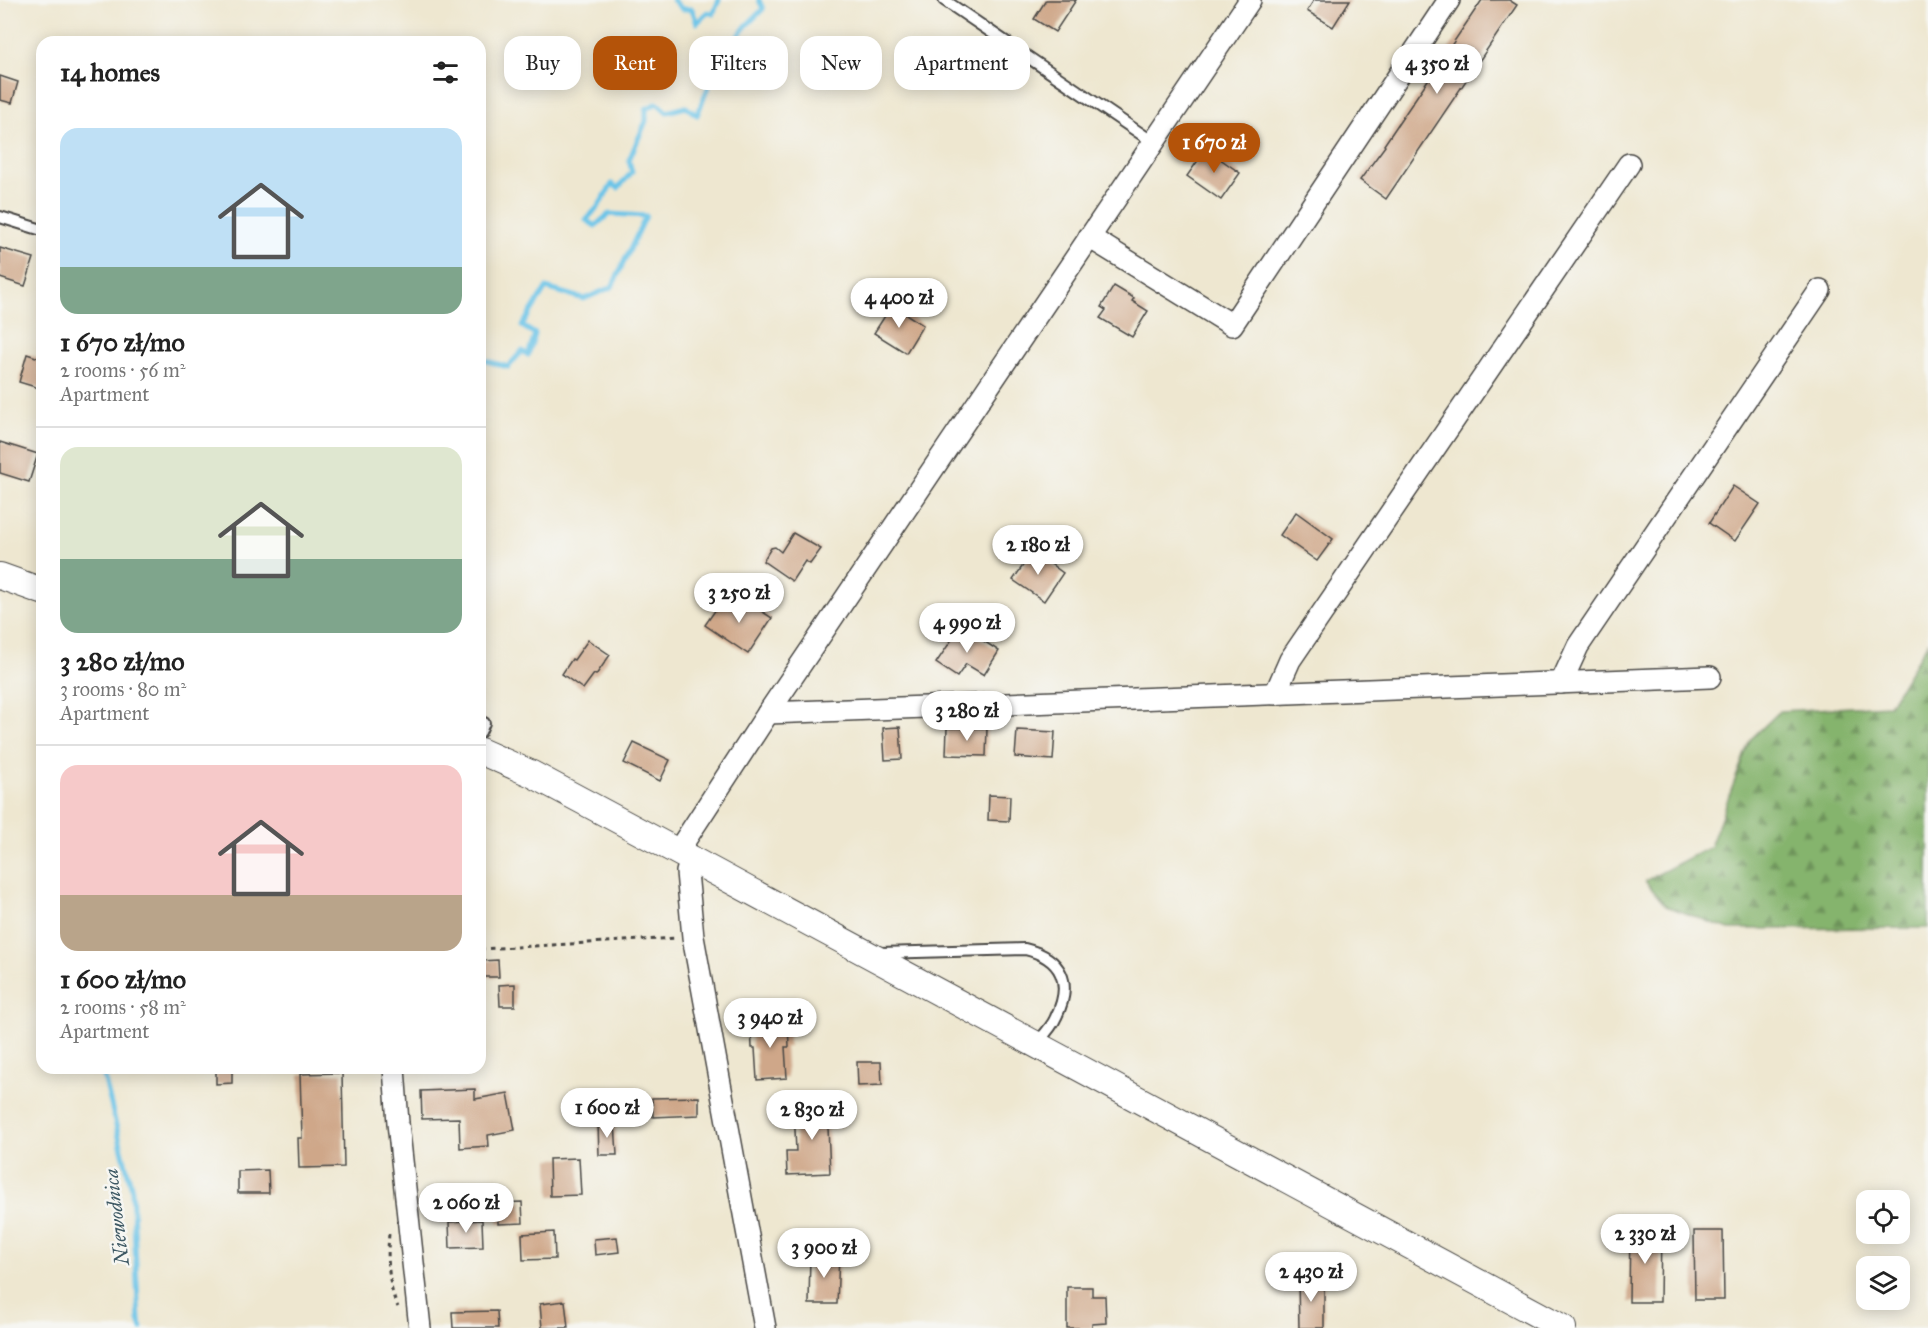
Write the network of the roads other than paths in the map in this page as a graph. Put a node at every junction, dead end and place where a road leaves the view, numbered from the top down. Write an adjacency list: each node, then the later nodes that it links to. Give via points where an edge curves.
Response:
1 (944, 0): 4 (lane)
2 (1250, 0): 4 (street)
3 (1449, 0): 8 (street, via 1232,325)
4 (1153, 142): 8 (street)
5 (1629, 164): 14 (street, via 1290,660)
6 (0, 217): 7 (lane)
7 (36, 229)
8 (1089, 237): 15 (street)
9 (1820, 290): 13 (street, via 1578,646)
10 (0, 576): 11 (street)
11 (36, 589)
12 (1710, 677): 13 (street)
13 (1561, 683): 14 (street)
14 (1275, 694): 15 (street)
15 (768, 713): 17 (street)
16 (486, 754): 17 (street)
17 (685, 855): 18 (street); 22 (street, via 693,937)
18 (866, 953): 19 (street); 19 (lane, via 1015,949 1035,952 1059,970 1065,985 1055,1019)
19 (1036, 1045): 23 (street)
20 (394, 1074): 21 (street)
21 (420, 1328)
22 (765, 1328)
23 (1563, 1328)

